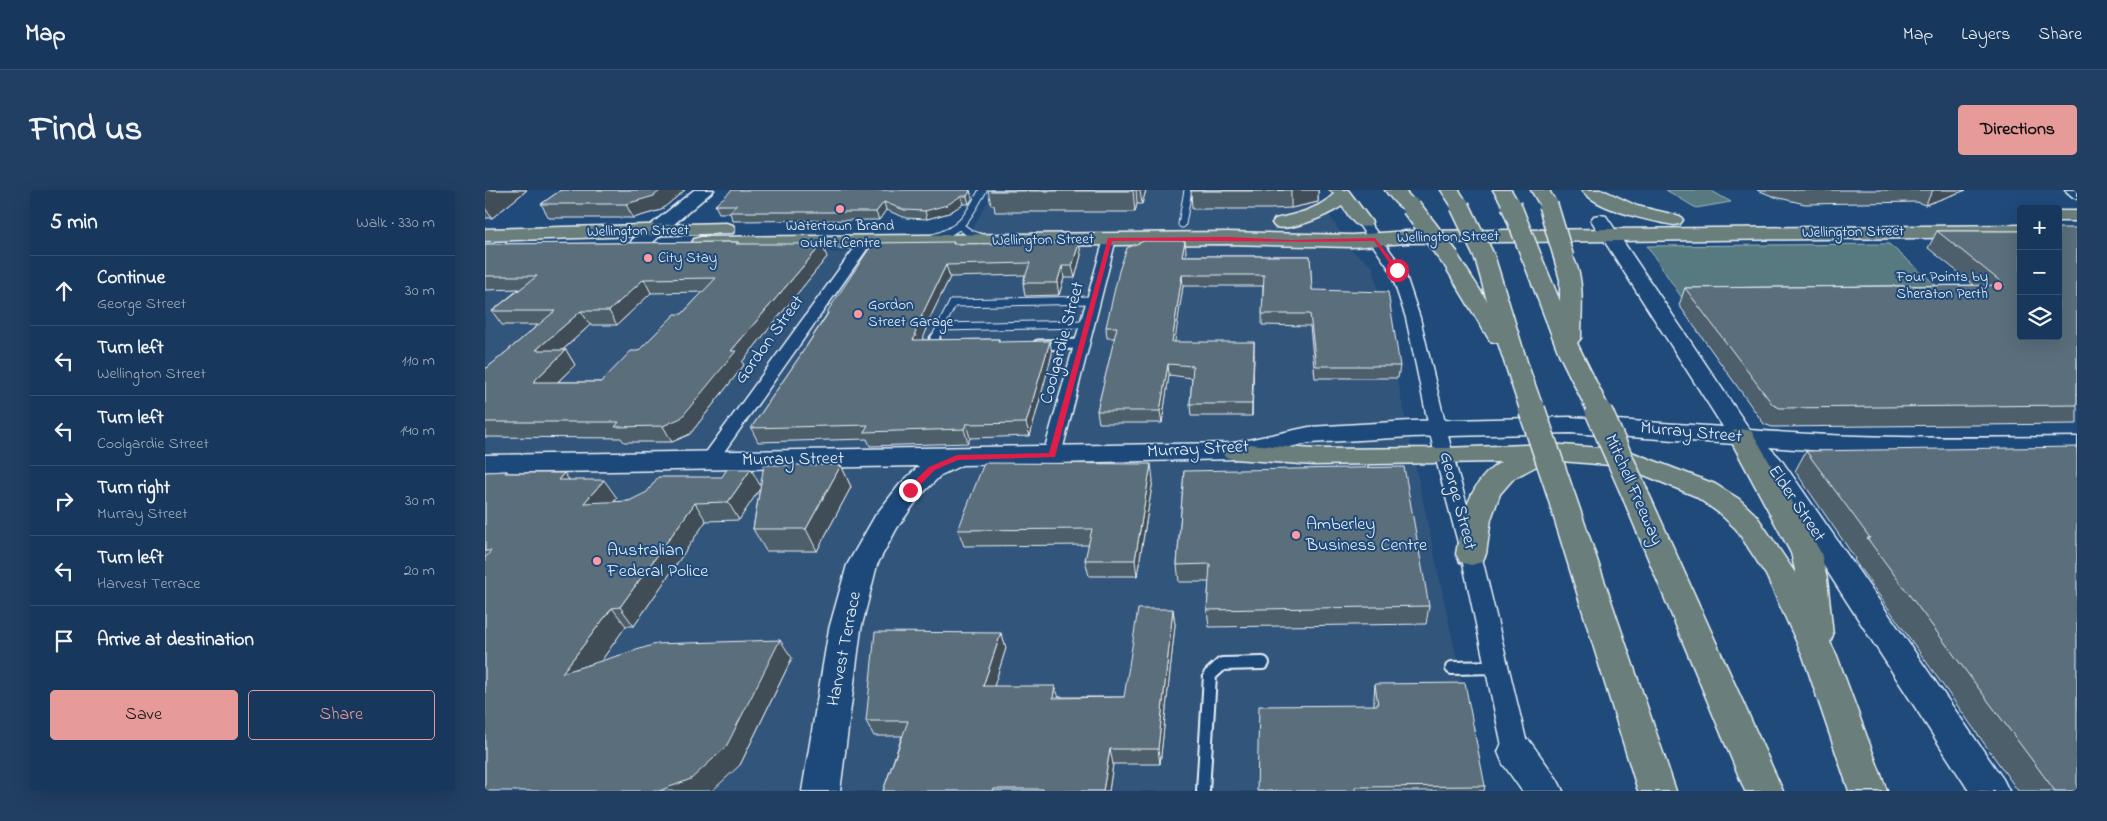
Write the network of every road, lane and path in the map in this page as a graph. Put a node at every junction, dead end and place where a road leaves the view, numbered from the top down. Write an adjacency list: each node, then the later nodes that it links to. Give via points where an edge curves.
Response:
1 (705, 190): 27 (main road)
2 (718, 190): 27 (main road)
3 (983, 190): 21 (lane)
4 (1188, 190): 20 (lane)
5 (1394, 190): 42 (main road, bridge, via 1450,258)
6 (1450, 190): 42 (main road, bridge, via 1485,258)
7 (1584, 190): 22 (main road)
8 (1591, 190): 17 (main road, via 1619,207)
9 (2071, 190): 11 (street)
10 (1341, 193): 18 (main road); 19 (main road, via 1334,205 1322,212)
11 (2077, 195)
12 (1506, 198): 41 (main road, Mitchell Freeway, bridge)
13 (1544, 198): 41 (main road, bridge, via 1570,280)
14 (2017, 216): 17 (main road, Wellington Street)
15 (2062, 216): 16 (main road)
16 (2077, 216)
17 (1674, 220): 22 (main road, Wellington Street)
18 (1363, 222): 19 (main road, Wellington Street); 22 (main road, Wellington Street); 29 (street, George Street)
19 (1281, 223): 20 (main road, Wellington Street)
20 (1182, 224): 21 (main road, Wellington Street); 28 (main road)
21 (961, 227): 27 (main road, Wellington Street); 30 (lane, via 980,238); 32 (lane, via 943,236)
22 (1604, 228): 23 (main road, Wellington Street); 29 (main road, Wellington Street); 44 (main road)
23 (2017, 230)
24 (2062, 230): 25 (main road)
25 (2077, 230)
26 (485, 235): 27 (main road, Wellington Street)
27 (655, 237): 33 (main road, Wellington Street); 34 (main road, Wellington Street)
28 (1227, 238): 29 (main road, Wellington Street, via 1291,241); 31 (main road, Wellington Street)
29 (1375, 239): 43 (street, George Street, via 1397,270 1413,318)
30 (995, 240): 31 (main road, Wellington Street); 32 (main road, Wellington Street)
31 (1109, 240): 35 (street, Coolgardie Street)
32 (915, 241): 33 (main road, Wellington Street)
33 (866, 242): 52 (street, Gordon Street)
34 (485, 248)
35 (1093, 300): 36 (street, Coolgardie Street); 37 (lane, via 953,303)
36 (1087, 324): 37 (lane); 38 (street, Coolgardie Street)
37 (941, 326): 40 (lane, via 931,347)
38 (1081, 344): 39 (lane); 49 (street, Coolgardie Street)
39 (1025, 345)
40 (950, 346)
41 (1570, 354): 66 (main road, Mitchell Freeway, bridge, via 1599,412)
42 (1516, 365): 65 (main road, bridge)
43 (1438, 429): 44 (main road, Murray Street, via 1570,425); 47 (main road, Murray Street, via 1309,435); 50 (street, George Street)
44 (1742, 437): 46 (main road, Murray Street); 54 (main road)
45 (2077, 445): 46 (main road, Murray Street)
46 (1938, 446): 54 (main road, Murray Street, via 1797,458)
47 (1234, 451): 49 (main road, Murray Street); 50 (main road, via 1314,457)
48 (1550, 452): 50 (main road); 55 (main road, via 1520,462 1488,488 1479,507); 56 (main road, via 1626,458 1705,490 1729,506 1746,522 1779,571)
49 (1052, 455): 51 (main road, Murray Street)
50 (1444, 456): 55 (street, George Street)
51 (957, 458): 52 (main road, Murray Street); 61 (main road, Harvest Terrace, via 932,469 910,490 885,523 862,565 845,630)
52 (708, 462): 53 (main road, Murray Street)
53 (485, 464)
54 (1769, 474): 56 (main road, via 1806,554 1812,579); 68 (main road, Elder Street)
55 (1471, 554): 58 (street, George Street)
56 (1820, 656): 67 (main road)
57 (1263, 663): 62 (lane, via 1222,664 1210,674)
58 (1497, 667): 59 (lane); 60 (street, George Street)
59 (1452, 668)
60 (1517, 752): 63 (street, George Street); 64 (main road)
61 (821, 791)
62 (1203, 791)
63 (1525, 791)
64 (1544, 791)
65 (1657, 791)
66 (1763, 791)
67 (1867, 791)
68 (1990, 791)

